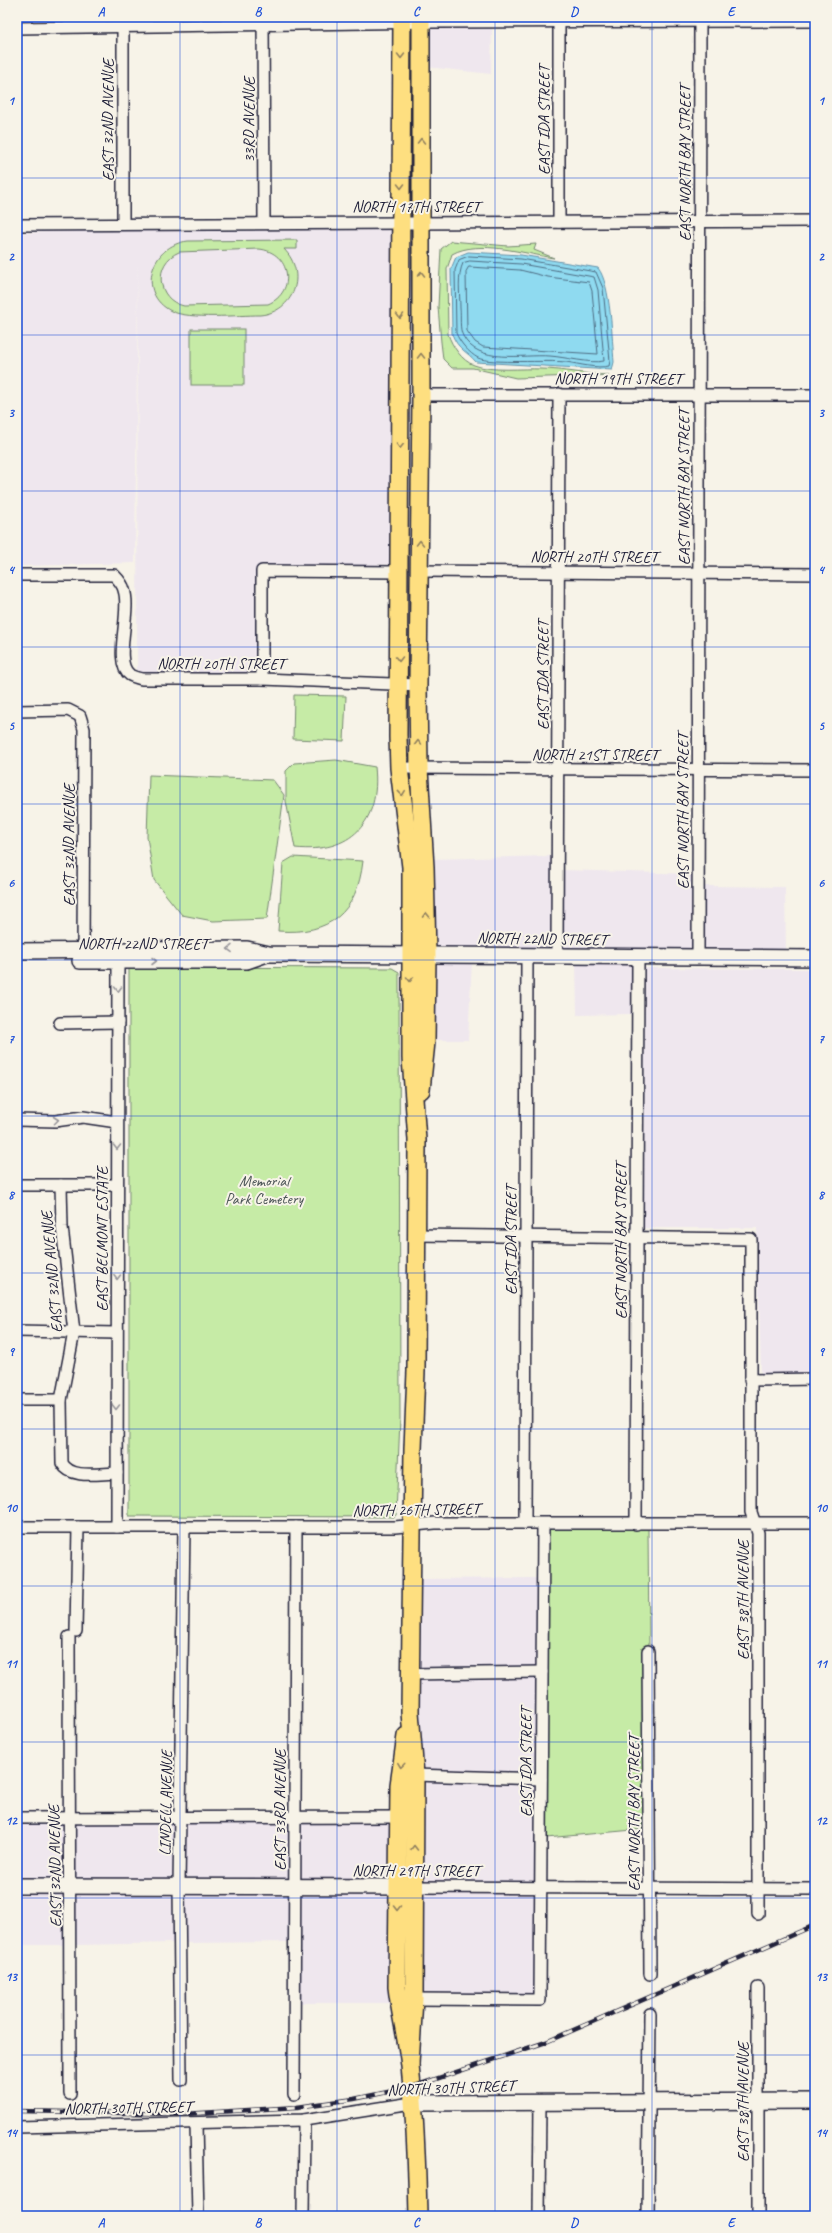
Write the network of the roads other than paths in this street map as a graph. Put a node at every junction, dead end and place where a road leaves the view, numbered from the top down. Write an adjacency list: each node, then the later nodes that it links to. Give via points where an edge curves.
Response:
1 (559, 19): 2 (street); 4 (street); 14 (street, EAST IDA STREET)
2 (700, 19): 6 (street); 9 (street, EAST NORTH BAY STREET)
3 (402, 20): 4 (street); 5 (street); 12 (main road, one-way to 12)
4 (421, 20): 13 (main road, one-way to 4)
5 (263, 21): 7 (street); 11 (street, 33RD AVENUE)
6 (815, 21)
7 (123, 22): 8 (street); 15 (street, EAST 32ND AVENUE)
8 (17, 28)
9 (700, 221): 10 (street, NORTH 17TH STREET); 14 (street, NORTH 17TH STREET); 19 (street, EAST NORTH BAY STREET)
10 (815, 221)
11 (264, 222): 12 (street, NORTH 17TH STREET); 15 (street, NORTH 17TH STREET)
12 (401, 222): 13 (street, NORTH 17TH STREET); 22 (main road, one-way to 22)
13 (422, 222): 14 (street, NORTH 17TH STREET); 18 (main road, one-way to 13)
14 (559, 222)
15 (123, 224): 16 (street, NORTH 17TH STREET)
16 (17, 225)
17 (559, 394): 18 (street, NORTH 19TH STREET); 19 (street, NORTH 19TH STREET); 23 (street, EAST IDA STREET)
18 (421, 395): 21 (main road, one-way to 18)
19 (700, 395): 20 (street, NORTH 19TH STREET); 24 (street, EAST NORTH BAY STREET)
20 (815, 395)
21 (420, 571): 23 (street, NORTH 20TH STREET); 27 (main road)
22 (399, 572): 27 (main road, via 407,576 414,587 415,614); 28 (street, via 262,571); 29 (main road, one-way to 29)
23 (558, 572): 24 (street, NORTH 20TH STREET); 34 (street, EAST IDA STREET)
24 (699, 573): 25 (street, NORTH 20TH STREET); 35 (street, EAST NORTH BAY STREET)
25 (815, 574)
26 (17, 575): 28 (street, NORTH 20TH STREET, via 114,575 124,590 127,609 121,654 123,664 130,675 142,679)
27 (419, 631): 30 (main road)
28 (262, 679): 29 (street, NORTH 20TH STREET)
29 (399, 684): 30 (street, NORTH 20TH STREET); 32 (main road)
30 (418, 685): 33 (main road, one-way to 30)
31 (17, 711): 39 (street, EAST 32ND AVENUE, via 68,710 80,716 84,728)
32 (399, 768): 33 (street, NORTH 21ST STREET); 38 (main road, one-way to 38)
33 (419, 769): 34 (street, NORTH 21ST STREET); 38 (main road, one-way to 33, via 425,867)
34 (558, 770): 35 (street, NORTH 21ST STREET); 41 (street, EAST IDA STREET)
35 (698, 770): 36 (street, NORTH 21ST STREET); 44 (street, EAST NORTH BAY STREET)
36 (815, 770)
37 (17, 951): 39 (main road, NORTH 22ND STREET)
38 (418, 954): 40 (main road, NORTH 22ND STREET, via 268,954 247,961); 42 (main road, NORTH 22ND STREET); 54 (main road, via 426,1042 417,1140)
39 (83, 956): 40 (main road, NORTH 22ND STREET); 46 (main road, NORTH 22ND STREET)
40 (118, 956): 47 (street, EAST BELMONT ESTATE, one-way to 47)
41 (557, 956): 42 (main road, NORTH 22ND STREET); 43 (main road, NORTH 22ND STREET)
42 (527, 957): 55 (street, EAST IDA STREET)
43 (638, 957): 44 (main road, NORTH 22ND STREET); 56 (street, EAST NORTH BAY STREET)
44 (698, 957): 45 (main road, NORTH 22ND STREET)
45 (815, 958)
46 (17, 961)
47 (118, 1022): 48 (street); 50 (street, EAST BELMONT ESTATE)
48 (60, 1023)
49 (17, 1120): 50 (street, one-way to 50, via 55,1121 83,1117)
50 (117, 1122): 53 (street, EAST BELMONT ESTATE, one-way to 53)
51 (17, 1185): 52 (street)
52 (61, 1185): 53 (street); 58 (street, EAST 32ND AVENUE, via 62,1227)
53 (117, 1185): 59 (street, EAST BELMONT ESTATE, one-way to 59)
54 (416, 1235): 55 (street); 70 (main road)
55 (526, 1237): 56 (street); 66 (street, EAST IDA STREET)
56 (636, 1238): 61 (street, EAST 38TH AVENUE, via 751,1239); 68 (street, EAST NORTH BAY STREET)
57 (17, 1331): 58 (street)
58 (74, 1332): 59 (street); 63 (street, EAST 32ND AVENUE)
59 (116, 1333): 64 (street, EAST BELMONT ESTATE, one-way to 64)
60 (815, 1379): 61 (street)
61 (750, 1380): 69 (street, EAST 38TH AVENUE, via 751,1512)
62 (17, 1400): 63 (street)
63 (61, 1400): 64 (street, EAST 32ND AVENUE, via 64,1468 76,1473)
64 (117, 1472): 73 (street, EAST BELMONT ESTATE)
65 (815, 1523): 69 (street, NORTH 26TH STREET)
66 (525, 1524): 67 (street, NORTH 26TH STREET); 70 (street, NORTH 26TH STREET)
67 (543, 1524): 68 (street, NORTH 26TH STREET); 77 (street, EAST IDA STREET)
68 (636, 1524): 69 (street, NORTH 26TH STREET)
69 (754, 1524): 94 (street, EAST 38TH AVENUE, via 758,1533)
70 (412, 1525): 75 (street, NORTH 26TH STREET); 78 (main road)
71 (17, 1527): 72 (street, NORTH 26TH STREET)
72 (78, 1527): 73 (street, NORTH 26TH STREET); 86 (street, EAST 32ND AVENUE, via 72,1634)
73 (117, 1527): 74 (street, NORTH 26TH STREET)
74 (184, 1527): 75 (street, NORTH 26TH STREET); 84 (street, LINDELL AVENUE)
75 (296, 1527): 85 (street, EAST 33RD AVENUE)
76 (648, 1651): 93 (street, EAST NORTH BAY STREET)
77 (542, 1672): 78 (street); 81 (street, EAST IDA STREET)
78 (411, 1674): 79 (main road)
79 (410, 1712): 80 (main road); 82 (main road, one-way to 82, via 402,1758)
80 (415, 1775): 81 (street); 91 (main road, one-way to 80)
81 (541, 1779): 92 (street, EAST IDA STREET)
82 (397, 1817): 85 (street); 91 (main road)
83 (17, 1818): 86 (street)
84 (181, 1818): 85 (street); 86 (street); 89 (street, LINDELL AVENUE)
85 (295, 1818): 90 (street, EAST 33RD AVENUE)
86 (69, 1819): 88 (street, EAST 32ND AVENUE)
87 (17, 1886): 88 (main road, NORTH 29TH STREET)
88 (71, 1886): 89 (main road, NORTH 29TH STREET); 103 (street, EAST 32ND AVENUE)
89 (179, 1887): 90 (main road, NORTH 29TH STREET); 102 (street, LINDELL AVENUE)
90 (294, 1887): 91 (main road, NORTH 29TH STREET); 104 (street, EAST 33RD AVENUE)
91 (406, 1887): 92 (street, NORTH 29TH STREET); 99 (main road); 101 (main road, one-way to 101, via 397,1987)
92 (540, 1888): 93 (street, NORTH 29TH STREET); 99 (street, EAST IDA STREET, via 540,2000)
93 (650, 1888): 94 (street, NORTH 29TH STREET); 97 (street, EAST NORTH BAY STREET)
94 (758, 1889): 95 (street, NORTH 29TH STREET); 96 (street, EAST 38TH AVENUE)
95 (815, 1889)
96 (758, 1914)
97 (650, 1974)
98 (758, 1988): 106 (street, EAST 38TH AVENUE)
99 (414, 1999): 101 (main road)
100 (650, 2014): 105 (street)
101 (410, 2064): 109 (main road)
102 (181, 2080)
103 (70, 2094)
104 (294, 2094)
105 (650, 2101): 106 (main road, NORTH 30TH STREET); 108 (main road, NORTH 30TH STREET); 117 (street)
106 (758, 2101): 107 (main road, NORTH 30TH STREET); 118 (street, EAST 38TH AVENUE)
107 (815, 2101)
108 (540, 2102): 109 (main road, NORTH 30TH STREET); 116 (street)
109 (412, 2103): 110 (street, NORTH 30TH STREET); 115 (main road)
110 (304, 2120): 111 (street, NORTH 30TH STREET); 114 (street)
111 (196, 2124): 112 (street, NORTH 30TH STREET); 113 (street)
112 (17, 2127)
113 (198, 2216)
114 (303, 2216)
115 (418, 2216)
116 (539, 2216)
117 (648, 2216)
118 (758, 2216)

